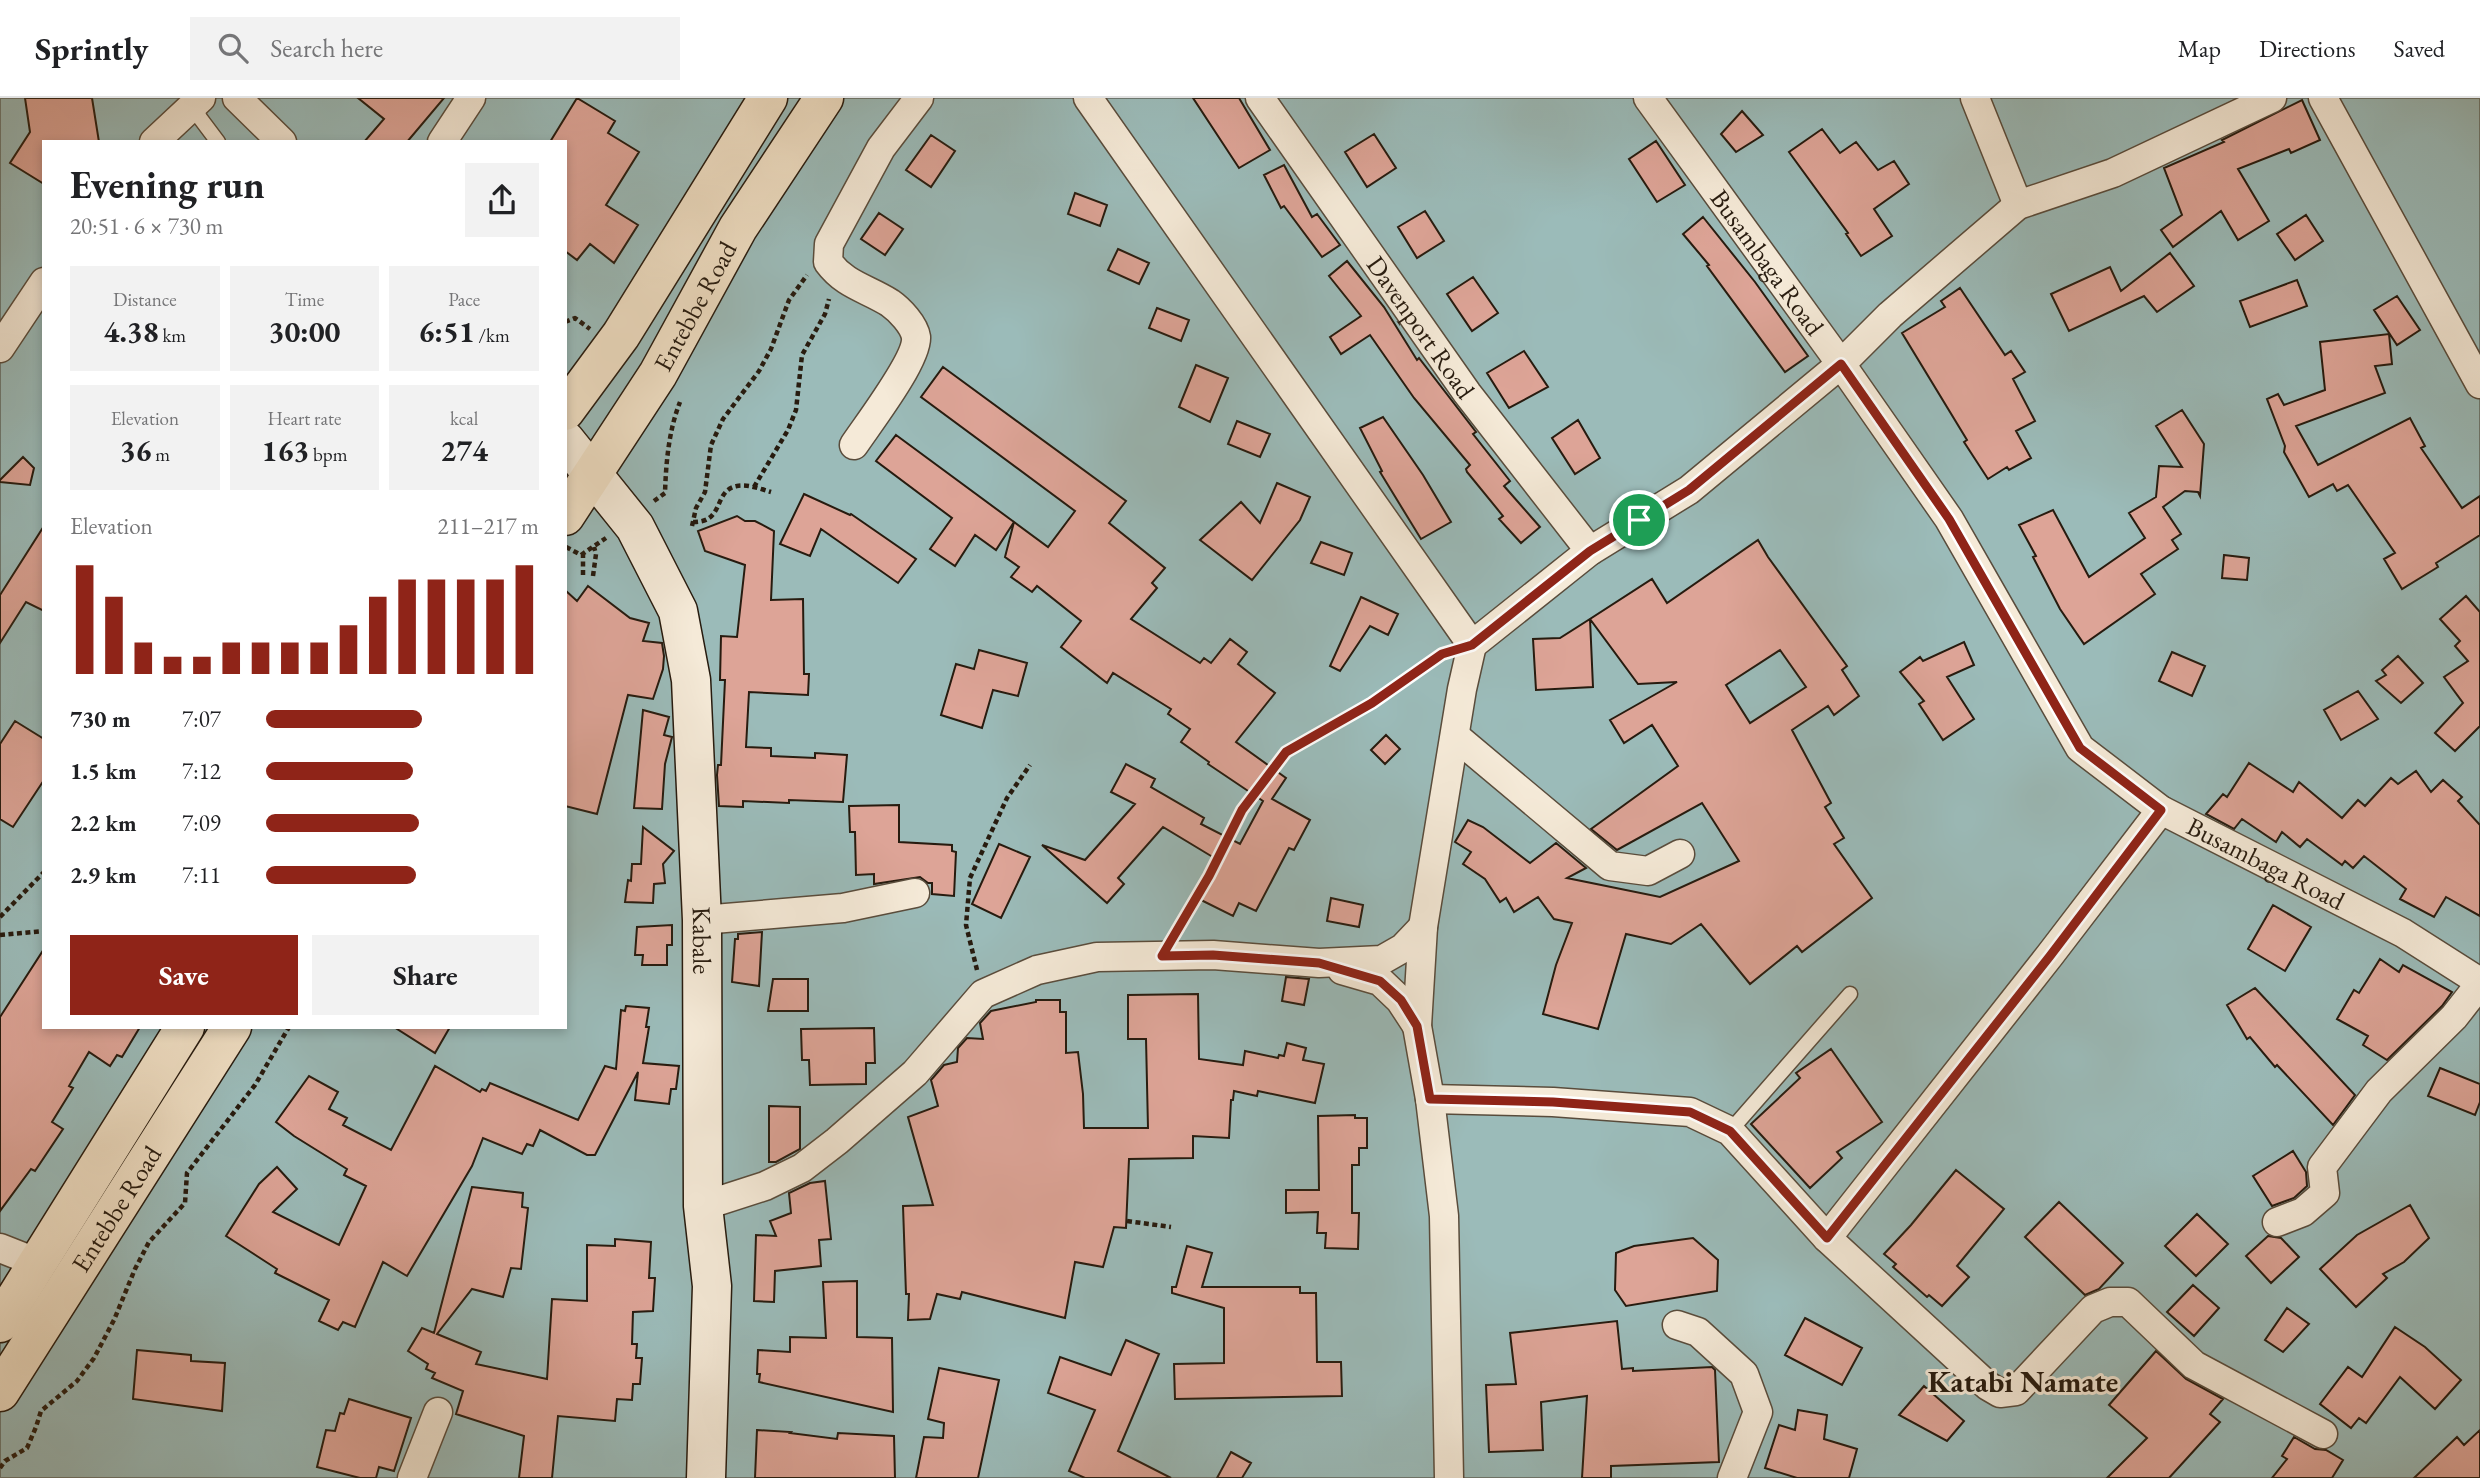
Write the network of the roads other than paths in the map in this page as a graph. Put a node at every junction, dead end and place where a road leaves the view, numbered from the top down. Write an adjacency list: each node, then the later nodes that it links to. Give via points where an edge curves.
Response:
1 (237, 98): 15 (street)
2 (471, 98): 16 (street)
3 (768, 98): 22 (highway, Entebbe Road, via 621,335)
4 (824, 98): 25 (highway, Entebbe Road, via 738,228 658,373)
5 (919, 98): 24 (street, via 881,148 829,244 833,265 892,304 908,320 916,337 913,356)
6 (1087, 98): 28 (street)
7 (1260, 98): 27 (street, Davenport Road, via 1467,393)
8 (1648, 98): 20 (street, Busambaga Road)
9 (1975, 98): 17 (street)
10 (2272, 98): 17 (street, via 2113,173)
11 (2323, 98): 21 (street)
12 (197, 101): 13 (street); 14 (lane, via 200,118)
13 (156, 140)
14 (216, 140)
15 (280, 140)
16 (443, 140)
17 (2018, 205): 20 (street, via 1890,315)
18 (42, 285): 19 (street)
19 (0, 348)
20 (1841, 364): 27 (street, via 1689,490); 30 (street, Busambaga Road, via 1949,519 2080,748)
21 (2480, 384)
22 (567, 408)
23 (567, 443): 25 (street, Kabale)
24 (854, 445)
25 (591, 475): 26 (highway, Entebbe Road); 33 (street, Kabale, via 635,527 678,611 691,680)
26 (567, 513)
27 (1590, 551): 28 (street)
28 (1472, 645): 29 (street)
29 (1455, 736): 31 (street, via 1610,866 1648,871); 34 (street)
30 (2161, 810): 36 (street, Busambaga Road, via 2403,933); 45 (street)
31 (1679, 854)
32 (915, 892): 33 (street, via 843,908)
33 (702, 920): 43 (street, Kabale)
34 (1423, 927): 35 (street, via 1403,948 1382,960); 38 (street)
35 (1319, 963): 38 (street, via 1380,981 1401,1000); 43 (street, via 1213,955 1097,957 1037,970 983,994 915,1073 802,1168 765,1186)
36 (2480, 983): 44 (street, via 2454,1017 2379,1091 2322,1167 2325,1193 2303,1212)
37 (1850, 994): 42 (lane)
38 (1417, 1026): 41 (street)
39 (184, 1029): 47 (highway, Entebbe Road)
40 (231, 1029): 50 (highway, Entebbe Road)
41 (1430, 1099): 42 (street, via 1690,1112); 55 (street, via 1444,1216)
42 (1730, 1131): 45 (street)
43 (703, 1206): 54 (street, Kabale, via 712,1286)
44 (2277, 1222)
45 (1827, 1238): 52 (street, via 2000,1393 2016,1391 2093,1308 2128,1302 2194,1364)
46 (0, 1248): 47 (street)
47 (38, 1263): 48 (highway, Entebbe Road)
48 (0, 1323)
49 (1677, 1325): 56 (street, via 1698,1332 1744,1374 1758,1412)
50 (0, 1392)
51 (438, 1412): 53 (street)
52 (2323, 1434)
53 (412, 1478)
54 (706, 1478)
55 (1449, 1478)
56 (1732, 1478)

